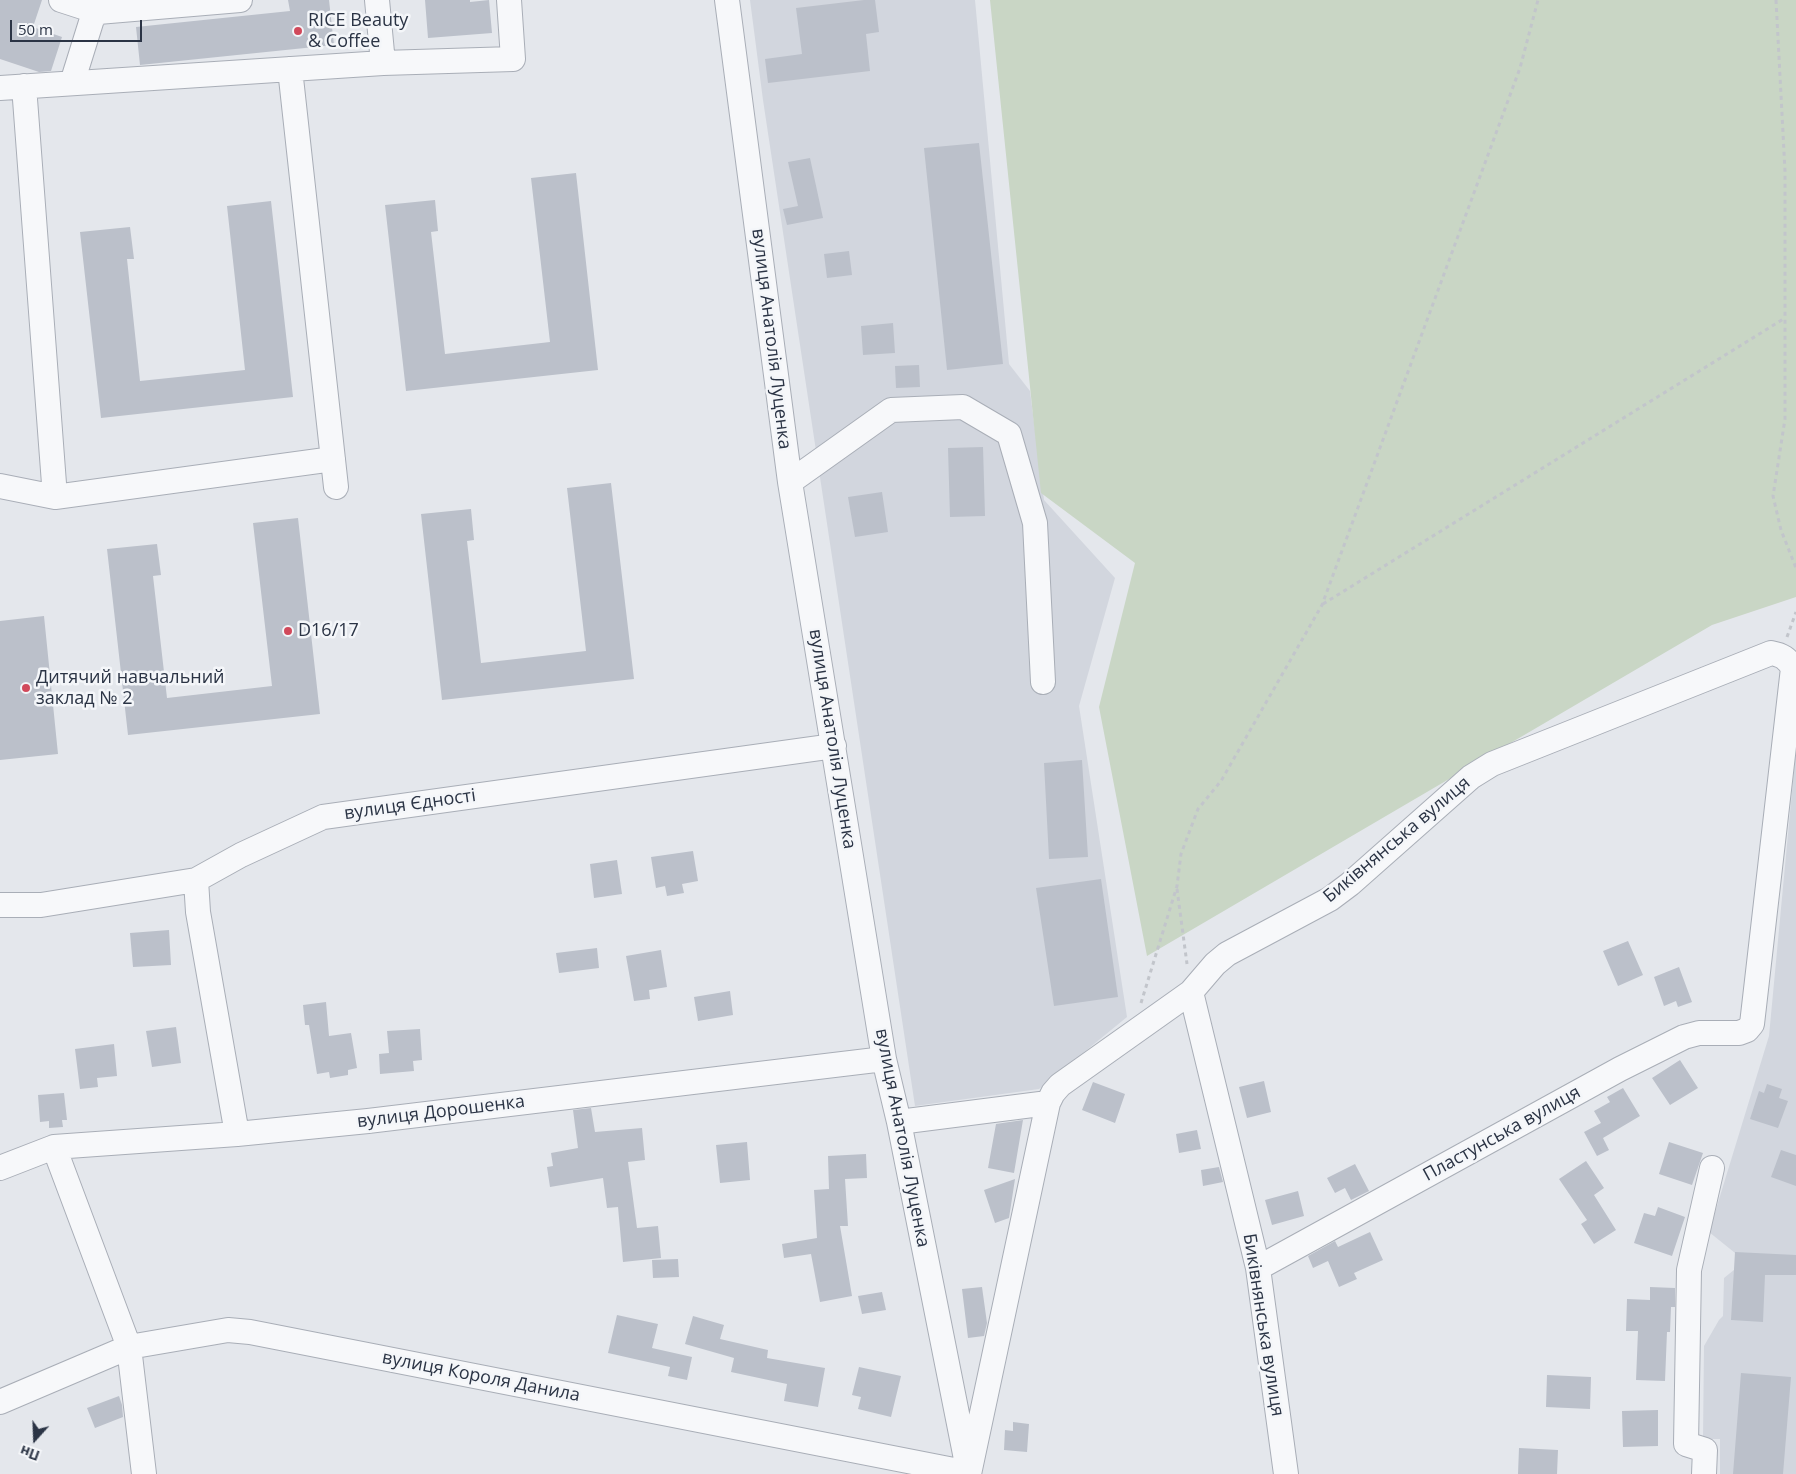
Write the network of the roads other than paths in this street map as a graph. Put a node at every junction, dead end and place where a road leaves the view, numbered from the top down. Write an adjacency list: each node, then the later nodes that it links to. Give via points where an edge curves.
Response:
1 (61, 0): 6 (street)
2 (240, 0): 6 (street)
3 (377, 0): 7 (street)
4 (508, 0): 7 (street, via 513,59)
5 (727, 0): 13 (street, вулиця Анатолія Луценка)
6 (98, 12): 9 (street, via 92,19)
7 (383, 63): 8 (street)
8 (290, 69): 9 (street); 12 (street)
9 (72, 83): 10 (street)
10 (24, 86): 11 (street); 16 (street)
11 (0, 88)
12 (333, 459): 15 (street); 16 (street)
13 (790, 482): 17 (street, via 891,410 963,407 1009,434 1035,522); 18 (street, вулиця Анатолія Луценка)
14 (0, 486): 16 (street)
15 (336, 487)
16 (55, 498)
17 (1043, 682)
18 (834, 746): 19 (street, вулиця Єдності, via 323,817); 23 (street, вулиця Анатолія Луценка)
19 (196, 880): 20 (street, вулиця Єдності, via 42,905); 26 (street, via 198,912)
20 (0, 905)
21 (1191, 992): 22 (street, Биківнянська вулиця, via 1226,954 1330,899 1350,884 1471,777 1492,764 1771,653 1787,661); 24 (street, via 1060,1085); 30 (street, Биківнянська вулиця)
22 (1752, 1024): 30 (street, Пластунська вулиця, via 1739,1033 1699,1033 1620,1068)
23 (884, 1059): 25 (street, вулиця Анатолія Луценка); 26 (street, вулиця Дорошенка)
24 (1048, 1103): 25 (street); 34 (street)
25 (899, 1122): 34 (street, вулиця Анатолія Луценка)
26 (237, 1134): 27 (street, вулиця Дорошенка)
27 (54, 1147): 28 (street, вулиця Дорошенка); 31 (street)
28 (0, 1168)
29 (1712, 1168): 36 (street, via 1689,1270 1686,1444 1705,1450)
30 (1258, 1268): 35 (street, Биківнянська вулиця)
31 (129, 1348): 32 (street, вулиця Короля Данила); 33 (street); 34 (street, вулиця Короля Данила, via 228,1330 250,1332)
32 (0, 1402)
33 (144, 1474)
34 (969, 1474)
35 (1286, 1474)
36 (1704, 1474)

